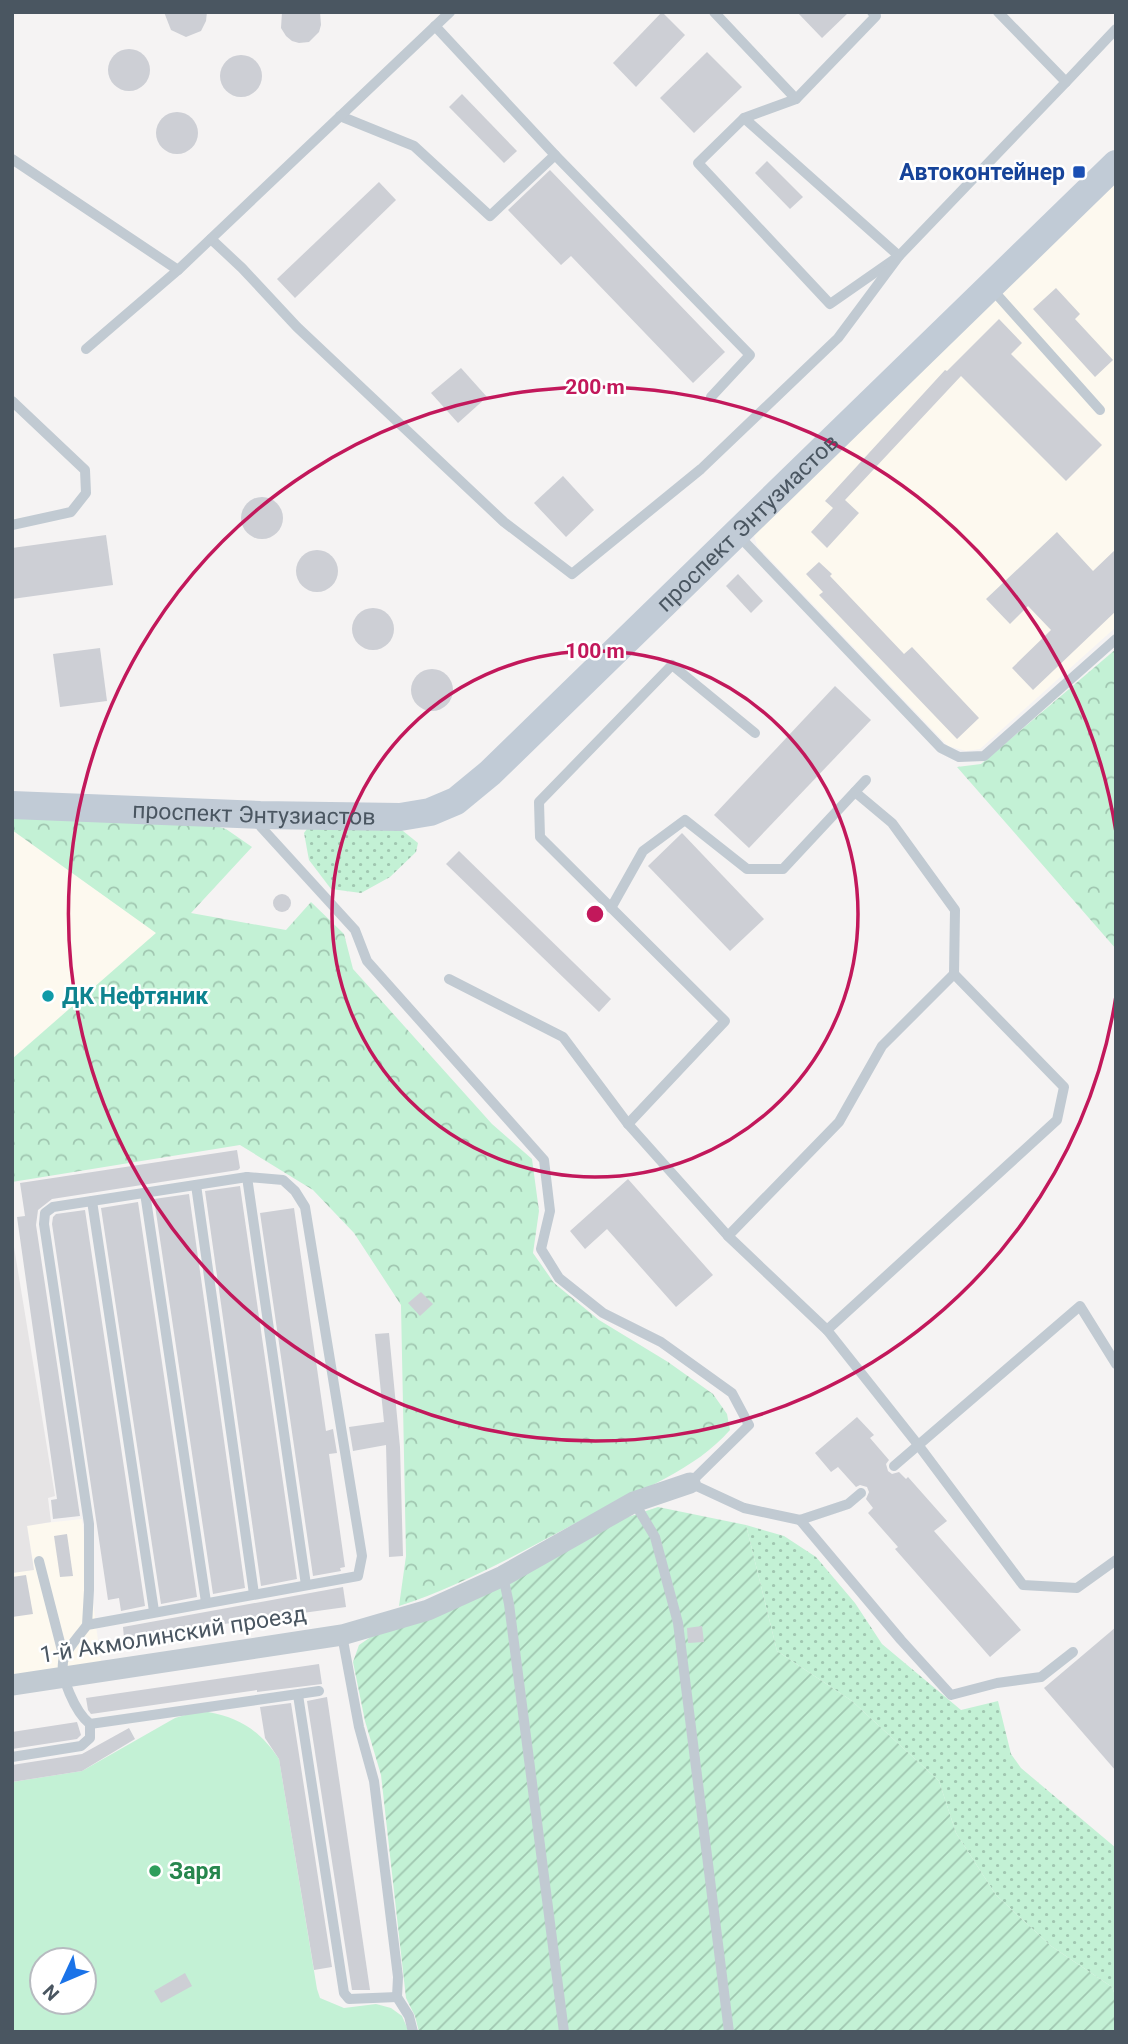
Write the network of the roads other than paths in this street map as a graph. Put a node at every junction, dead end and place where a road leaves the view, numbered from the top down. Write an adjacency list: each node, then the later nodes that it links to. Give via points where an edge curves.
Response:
1 (450, 12): 5 (lane)
2 (714, 12): 8 (lane)
3 (872, 12): 8 (lane, via 876,16)
4 (998, 12): 7 (lane)
5 (435, 26): 9 (lane); 11 (lane)
6 (1116, 29): 7 (lane)
7 (1066, 82): 15 (lane)
8 (796, 99): 10 (lane)
9 (340, 116): 11 (lane, via 414,146 490,216); 14 (lane)
10 (744, 118): 15 (lane); 15 (lane, via 698,163 830,304)
11 (555, 155): 19 (lane, via 750,355)
12 (12, 159): 16 (lane)
13 (1116, 164): 17 (street, проспект Энтузиастов)
14 (211, 239): 15 (lane, via 297,327 504,522 572,573 701,469 838,338); 16 (lane)
15 (898, 256)
16 (178, 270): 18 (lane)
17 (989, 286): 21 (lane); 23 (street, проспект Энтузиастов)
18 (86, 349)
19 (711, 397)
20 (12, 401): 22 (lane, via 85,470 86,493 71,512)
21 (1100, 410)
22 (12, 525)
23 (736, 533): 24 (lane, via 942,748 959,757 984,756); 29 (street, проспект Энтузиастов, via 490,774 456,801 400,817)
24 (1116, 639)
25 (755, 733): 30 (lane, via 672,665 539,802 540,837)
26 (866, 780): 27 (lane)
27 (855, 792): 30 (lane, via 783,869 747,869 685,820 643,850); 31 (lane, via 892,823 955,910)
28 (12, 805): 29 (street, проспект Энтузиастов)
29 (260, 815): 43 (lane, via 261,827 355,930 367,961 544,1160 550,1211 541,1249 559,1278 603,1313 661,1342 732,1393 749,1425)
30 (611, 908): 33 (lane, via 725,1021)
31 (954, 974): 38 (lane, via 882,1046 839,1122); 39 (lane, via 1064,1087 1057,1120)
32 (449, 979): 33 (lane, via 562,1037)
33 (628, 1124): 38 (lane)
34 (247, 1177): 35 (lane); 50 (lane); 50 (lane, via 283,1180 305,1207 362,1556 358,1576)
35 (196, 1185): 36 (lane); 51 (lane)
36 (145, 1193): 37 (lane); 52 (lane)
37 (92, 1201): 53 (lane); 54 (lane, via 53,1207 45,1213 44,1224 89,1524)
38 (728, 1236): 39 (lane)
39 (827, 1330): 41 (lane)
40 (1116, 1364): 41 (lane, via 1080,1306)
41 (919, 1446): 42 (lane); 47 (lane, via 1023,1585 1077,1588)
42 (894, 1466)
43 (690, 1483): 45 (street, 1-й Акмолинский проезд); 46 (lane, via 744,1508)
44 (861, 1493): 46 (lane, via 848,1504)
45 (634, 1502): 49 (street, 1-й Акмолинский проезд); 66 (lane, via 655,1537 678,1623)
46 (800, 1520): 56 (lane, via 951,1695 1041,1677)
47 (1116, 1560)
48 (39, 1561): 57 (lane)
49 (503, 1576): 55 (street, 1-й Акмолинский проезд, via 428,1611); 65 (lane)
50 (306, 1584): 51 (lane)
51 (254, 1594): 52 (lane)
52 (206, 1602): 53 (lane)
53 (154, 1611): 54 (lane)
54 (87, 1625): 57 (lane)
55 (342, 1635): 57 (street, 1-й Акмолинский проезд); 63 (lane, via 374,1781)
56 (1073, 1652)
57 (64, 1668): 58 (street, 1-й Акмолинский проезд); 61 (lane, via 82,1718)
58 (12, 1685)
59 (319, 1691): 60 (lane)
60 (299, 1695): 61 (lane); 63 (lane, via 344,1993 349,1999)
61 (90, 1724): 62 (lane, via 90,1738 81,1746)
62 (12, 1758)
63 (397, 1997): 64 (lane)
64 (413, 2032)
65 (564, 2032)
66 (729, 2032)

